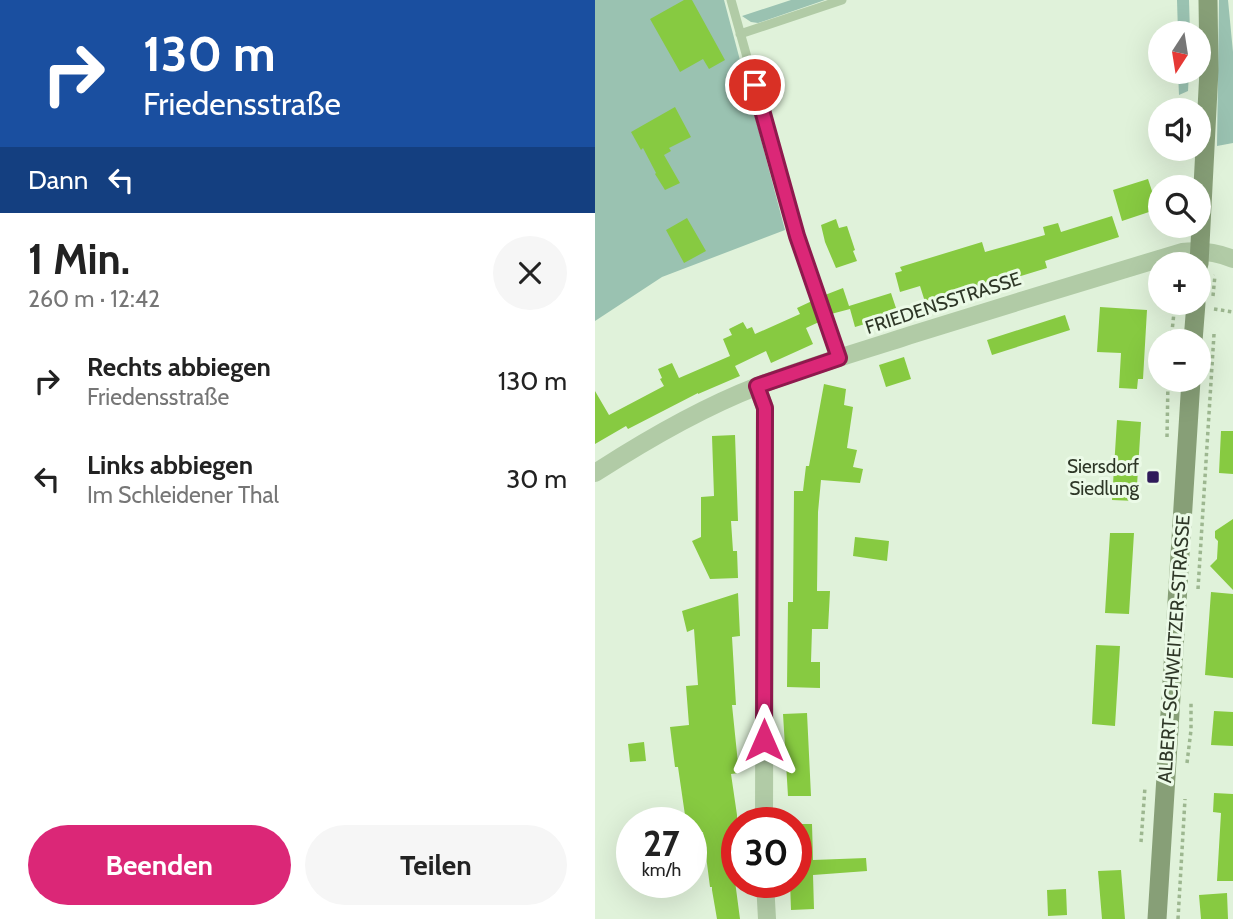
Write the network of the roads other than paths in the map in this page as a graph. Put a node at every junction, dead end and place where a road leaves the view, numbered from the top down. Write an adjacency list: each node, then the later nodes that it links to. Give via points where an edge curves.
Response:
1 (731, 0): 4 (lane)
2 (842, 0): 4 (lane)
3 (1208, 0): 5 (main road)
4 (740, 34): 9 (lane, via 797,236)
5 (1199, 252)
6 (1211, 255): 7 (street)
7 (1233, 258)
8 (1148, 262): 9 (street, FRIEDENSSTRASSE)
9 (839, 358): 10 (street, FRIEDENSSTRASSE)
10 (757, 386): 12 (street, FRIEDENSSTRASSE, via 692,416); 13 (street, via 765,408)
11 (1190, 392): 16 (main road, ALBERT-SCHWEITZER-STRASSE)
12 (595, 473)
13 (764, 807)
14 (766, 898): 15 (street)
15 (767, 919)
16 (1157, 919)

